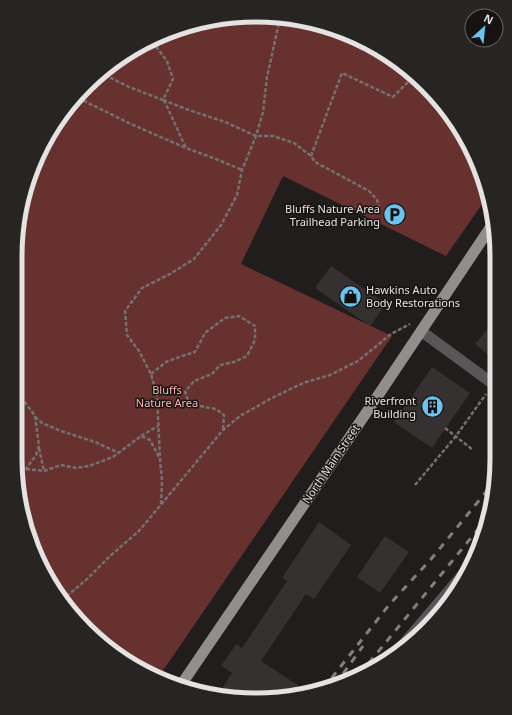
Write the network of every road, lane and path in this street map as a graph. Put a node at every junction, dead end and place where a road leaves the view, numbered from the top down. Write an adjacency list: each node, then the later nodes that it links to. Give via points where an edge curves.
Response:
1 (279, 23): 7 (path, via 267,77 263,112)
2 (155, 45): 6 (path, via 167,61 173,79)
3 (107, 76): 6 (path)
4 (410, 80): 9 (path, via 393,97 342,73)
5 (82, 100): 8 (path)
6 (164, 100): 7 (path); 8 (path)
7 (256, 136): 9 (path, via 273,136 294,143); 10 (path)
8 (186, 148): 10 (path)
9 (311, 156): 11 (path, via 315,162 369,191 377,200)
10 (242, 170): 14 (path, via 238,195 221,225 194,259 142,288 125,311 127,335)
11 (379, 207)
12 (488, 230): 13 (main road, North Main Street)
13 (421, 331): 15 (street); 21 (path, via 409,324 391,334 358,361 270,399 240,416); 36 (main road, North Main Street)
14 (151, 374): 19 (path, via 157,396); 21 (path, via 166,362 195,352 205,333 225,318 240,316 255,326 255,340 247,356 220,365 212,374 194,381 185,392 188,400 194,405 216,410 224,415)
15 (490, 386)
16 (490, 391): 23 (path)
17 (22, 399): 18 (path)
18 (35, 416): 24 (path); 26 (path, via 42,423)
19 (158, 426): 22 (path); 27 (path)
20 (446, 428): 23 (path)
21 (223, 430): 32 (path)
22 (141, 436): 26 (path); 27 (path, via 150,440)
23 (456, 436): 25 (path); 31 (path)
24 (38, 438): 28 (path, via 36,456); 30 (path)
25 (474, 450)
26 (118, 453): 30 (path, via 89,466 76,468 61,465)
27 (160, 459): 32 (path)
28 (26, 469): 29 (path); 30 (path)
29 (23, 470)
30 (44, 471)
31 (415, 485)
32 (161, 504): 34 (path, via 138,531)
33 (456, 581): 35 (lane)
34 (66, 596)
35 (408, 637)
36 (183, 682)

